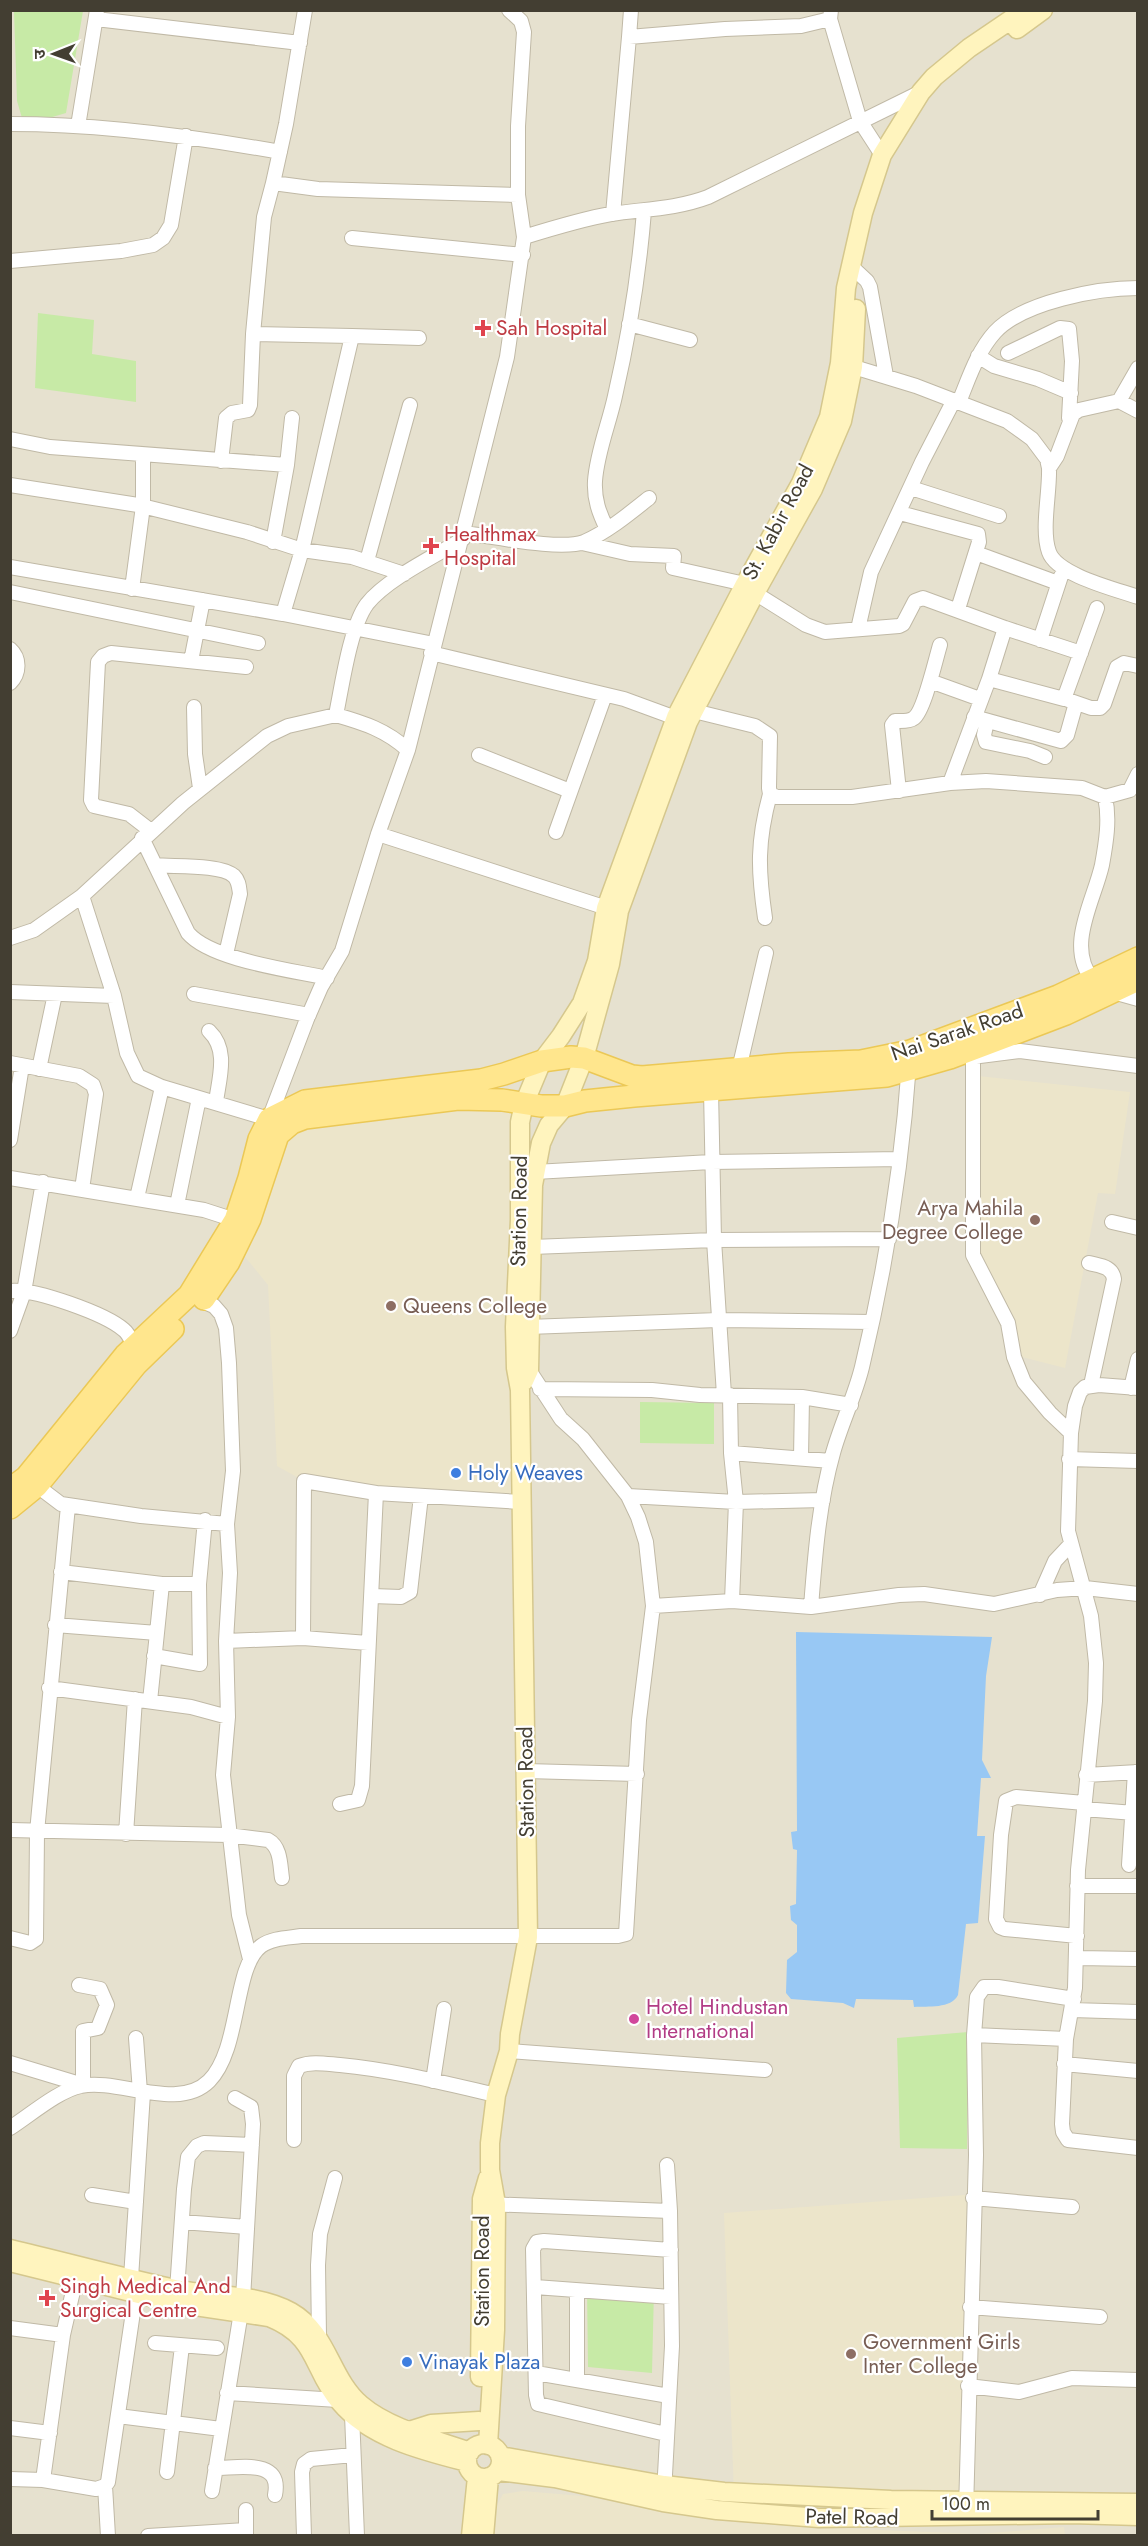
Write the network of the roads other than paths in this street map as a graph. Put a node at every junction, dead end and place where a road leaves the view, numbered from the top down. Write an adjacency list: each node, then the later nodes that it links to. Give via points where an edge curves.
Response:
1 (305, 10): 9 (street)
2 (509, 10): 18 (street, via 524,32)
3 (631, 10): 8 (street)
4 (1025, 10): 10 (street, St. Kabir Road, via 969,48)
5 (1043, 10): 25 (street, St. Kabir Road, via 960,68 921,107 886,178)
6 (96, 15): 9 (street); 13 (street)
7 (830, 15): 8 (street, via 801,26); 11 (street)
8 (629, 37): 20 (street)
9 (300, 43): 15 (street)
10 (921, 92): 11 (street); 16 (street, St. Kabir Road)
11 (860, 121): 16 (street); 19 (street, via 708,197 687,205)
12 (10, 124): 13 (street)
13 (78, 126): 14 (street)
14 (186, 136): 15 (street); 24 (street, via 171,225 163,238 153,245 121,251)
15 (280, 152): 17 (street)
16 (882, 155): 25 (street, St. Kabir Road, via 863,213)
17 (273, 183): 18 (street, via 337,190); 30 (street, via 264,217)
18 (518, 195): 21 (street)
19 (644, 211): 20 (street); 29 (street, via 639,272)
20 (613, 214): 21 (street)
21 (524, 237): 23 (street)
22 (352, 238): 23 (street)
23 (523, 255): 58 (street, via 507,357)
24 (10, 261)
25 (855, 269): 36 (street, St. Kabir Road); 38 (street, via 867,281 873,297)
26 (1137, 278): 27 (street)
27 (1117, 288): 28 (street); 35 (street, via 1064,298 1012,319 996,331)
28 (1137, 288)
29 (629, 324): 33 (street); 57 (street, via 595,480 597,509)
30 (253, 334): 31 (street); 48 (street, via 250,405 248,410 226,418)
31 (352, 336): 32 (street); 61 (street)
32 (419, 338)
33 (690, 340)
34 (1008, 353): 39 (street, via 1066,327 1071,332 1072,345)
35 (978, 356): 39 (street, via 994,366); 40 (street)
36 (846, 365): 38 (street); 68 (street, St. Kabir Road, via 842,421 830,452 813,489)
37 (1137, 368): 41 (street)
38 (886, 376): 40 (street)
39 (1071, 393): 45 (street)
40 (957, 401): 50 (street, via 1007,421 1032,438); 52 (street)
41 (1119, 401): 43 (street); 45 (street, via 1079,410)
42 (410, 405): 63 (street)
43 (1137, 411)
44 (292, 418): 49 (street)
45 (1069, 418): 50 (street)
46 (10, 439): 47 (street, via 50,447)
47 (144, 455): 48 (street); 54 (street)
48 (221, 461): 49 (street)
49 (287, 465): 59 (street)
50 (1049, 468): 65 (street, via 1049,552)
51 (10, 485): 54 (street)
52 (911, 488): 55 (street); 56 (street)
53 (649, 498): 57 (street)
54 (143, 506): 59 (street); 69 (street)
55 (900, 513): 62 (street, via 974,532 979,538); 78 (street, via 871,572)
56 (999, 516)
57 (607, 529): 60 (street)
58 (464, 536): 60 (street); 66 (street); 84 (street)
59 (273, 542): 61 (street)
60 (582, 543): 68 (street, via 630,554 674,556 672,568)
61 (302, 550): 63 (street); 75 (street)
62 (975, 553): 67 (street); 74 (street)
63 (367, 561): 66 (street)
64 (10, 567): 69 (street)
65 (1064, 568): 67 (street); 71 (street)
66 (404, 574): 76 (street, via 367,604)
67 (1059, 583): 80 (street)
68 (750, 588): 78 (street, via 818,630 834,633); 97 (street, St. Kabir Road)
69 (132, 589): 72 (street)
70 (10, 592): 79 (street)
71 (1137, 597)
72 (203, 600): 75 (street); 79 (street)
73 (1097, 608): 85 (street)
74 (958, 609): 77 (street); 78 (street, via 919,598 903,624)
75 (283, 614): 76 (street)
76 (356, 627): 84 (street); 96 (street)
77 (1005, 628): 80 (street); 89 (street)
78 (858, 629)
79 (197, 630): 81 (street); 86 (street)
80 (1040, 640): 85 (street)
81 (258, 643)
82 (940, 645): 90 (street)
83 (10, 649): 91 (street, via 18,668)
84 (433, 649): 92 (street); 99 (street)
85 (1081, 653): 94 (street)
86 (191, 661): 88 (street); 110 (street, via 111,653 98,662 91,800 94,806 129,814)
87 (1137, 666): 94 (street, via 1124,663 1117,667 1100,708)
88 (246, 668)
89 (989, 679): 93 (street); 94 (street)
90 (930, 681): 93 (street); 105 (street, via 916,716 892,725)
91 (10, 683)
92 (605, 695): 97 (street); 106 (street)
93 (980, 699): 98 (street)
94 (1070, 701): 98 (street, via 1067,735 1060,741)
95 (194, 707): 104 (street)
96 (336, 715): 99 (street, via 372,725 396,738); 104 (street, via 288,726 267,736)
97 (686, 717): 107 (street, via 755,726 770,736); 114 (street, St. Kabir Road)
98 (981, 719): 101 (street, via 986,742); 103 (street)
99 (408, 750): 111 (street)
100 (479, 755): 106 (street)
101 (1045, 757)
102 (1137, 776): 108 (street, via 1127,792)
103 (950, 783): 105 (street); 108 (street, via 1059,786 1091,790)
104 (200, 788): 110 (street)
105 (899, 790): 107 (street, via 852,797 783,799)
106 (570, 791): 109 (street)
107 (771, 794): 115 (street, via 759,848)
108 (1105, 797): 121 (street, via 1108,822 1101,866 1081,938 1084,964)
109 (556, 831)
110 (146, 834): 112 (street); 113 (street)
111 (378, 834): 114 (street); 120 (street, via 342,951)
112 (155, 866): 118 (street, via 188,933 207,948); 118 (street, via 213,869 234,876 240,894)
113 (82, 896): 116 (street, via 34,930); 127 (street)
114 (613, 910): 134 (street, St. Kabir Road, via 610,964); 135 (street, St. Kabir Road, via 582,1003)
115 (765, 918)
116 (10, 938)
117 (766, 953): 139 (street)
118 (226, 954): 120 (street)
119 (1137, 958): 121 (main road, Nai Sarak Road)
120 (327, 978): 130 (street)
121 (1093, 980): 129 (main road, Nai Sarak Road)
122 (1137, 981): 124 (main road, Nai Sarak Road)
123 (10, 992): 125 (street)
124 (1113, 992): 128 (street); 129 (main road, Nai Sarak Road)
125 (55, 994): 127 (street); 140 (street)
126 (194, 994): 130 (street)
127 (114, 996): 141 (street, via 131,1065 138,1076)
128 (1137, 999)
129 (1039, 1014): 131 (main road, Nai Sarak Road); 133 (main road, Nai Sarak Road)
130 (309, 1015): 147 (street)
131 (974, 1029): 133 (street); 136 (main road, Nai Sarak Road)
132 (209, 1031): 144 (street, via 220,1046 222,1057)
133 (972, 1053): 136 (main road, Nai Sarak Road); 138 (street, via 1020,1051); 179 (street, via 973,1255 1008,1323 1014,1357 1024,1382)
134 (584, 1058): 135 (main road); 139 (main road, Nai Sarak Road, via 642,1077); 146 (street, Station Road)
135 (542, 1060): 145 (street, Station Road); 147 (main road, via 481,1080 305,1101)
136 (909, 1061): 139 (main road, Nai Sarak Road); 142 (main road, Nai Sarak Road, via 865,1080); 149 (street)
137 (16, 1065): 140 (street); 148 (street)
138 (1137, 1066)
139 (739, 1068)
140 (39, 1069): 154 (street, via 79,1076 93,1085 96,1094)
141 (162, 1087): 143 (street); 155 (street)
142 (711, 1090): 146 (main road, Nai Sarak Road); 150 (street)
143 (199, 1098): 144 (street); 156 (street)
144 (216, 1102): 147 (street)
145 (524, 1104): 146 (main road, Nai Sarak Road); 165 (main road, Nai Sarak Road, via 458,1098 339,1112 292,1123 273,1144 250,1219 229,1262); 172 (street, Station Road, via 520,1122)
146 (565, 1106): 151 (street, Station Road, via 545,1132)
147 (269, 1119): 157 (main road, via 259,1139)
148 (10, 1140)
149 (899, 1159): 150 (street); 160 (street)
150 (711, 1162): 151 (street); 161 (street)
151 (536, 1172): 162 (street, Station Road)
152 (10, 1178): 153 (street)
153 (43, 1182): 154 (street); 164 (street)
154 (82, 1189): 155 (street)
155 (137, 1198): 156 (street)
156 (177, 1205): 157 (street)
157 (235, 1220): 170 (main road, via 189,1295)
158 (1112, 1222): 159 (street)
159 (1137, 1228)
160 (889, 1239): 161 (street); 167 (street)
161 (714, 1240): 162 (street); 166 (street)
162 (532, 1247): 168 (street, Station Road)
163 (1089, 1263): 173 (street, via 1110,1270 1114,1279)
164 (17, 1292): 169 (street); 170 (street, via 53,1297 78,1306 123,1329)
165 (202, 1301): 185 (main road, Nai Sarak Road); 195 (street, via 214,1306 226,1328 233,1471)
166 (718, 1320): 167 (street); 168 (street); 176 (street)
167 (872, 1322): 178 (street)
168 (528, 1327): 172 (street, Station Road)
169 (10, 1331)
170 (134, 1345): 185 (main road)
171 (1137, 1359): 174 (street)
172 (522, 1369): 175 (street); 190 (street, Station Road)
173 (1091, 1385): 174 (street); 179 (street, via 1080,1392)
174 (1134, 1388)
175 (540, 1389): 176 (street); 188 (street)
176 (727, 1395): 177 (street); 180 (street)
177 (802, 1397): 178 (street); 181 (street)
178 (851, 1405): 183 (street)
179 (1071, 1433): 182 (street)
180 (731, 1453): 181 (street); 191 (street)
181 (801, 1458): 183 (street)
182 (1069, 1459): 184 (street); 196 (street)
183 (831, 1461): 189 (street)
184 (1137, 1461)
185 (24, 1484): 192 (street); 193 (main road)
186 (376, 1493): 187 (street); 203 (street); 209 (street, via 304,1481)
187 (421, 1496): 190 (street); 203 (street, via 410,1592 401,1597)
188 (628, 1496): 191 (street); 205 (street, via 646,1542)
189 (823, 1500): 191 (street); 206 (street)
190 (521, 1502): 216 (street, Station Road)
191 (736, 1502): 204 (street)
192 (68, 1506): 194 (street); 197 (street)
193 (10, 1508)
194 (205, 1520): 195 (street); 199 (street)
195 (227, 1524): 210 (street, via 230,1573)
196 (1070, 1545): 200 (street); 202 (street, via 1055,1561)
197 (61, 1572): 198 (street); 207 (street)
198 (162, 1584): 199 (street); 208 (street)
199 (199, 1584): 212 (street, via 200,1664)
200 (1085, 1588): 201 (street); 202 (street); 219 (street, via 1096,1663)
201 (1137, 1594)
202 (1040, 1595): 206 (street, via 994,1604 924,1594)
203 (372, 1596): 211 (street)
204 (732, 1601): 205 (street); 206 (street)
205 (653, 1606): 218 (street, via 639,1720)
206 (811, 1606)
207 (56, 1624): 208 (street); 213 (street)
208 (157, 1633): 212 (street)
209 (303, 1638): 210 (street); 211 (street)
210 (226, 1641): 215 (street)
211 (369, 1643): 220 (street, via 360,1796 355,1802)
212 (154, 1656): 214 (street)
213 (49, 1688): 214 (street); 224 (street)
214 (142, 1700): 215 (street); 225 (street)
215 (228, 1717): 226 (street, via 223,1776)
216 (526, 1771): 218 (street); 232 (street, Station Road)
217 (1136, 1772): 219 (street); 222 (street)
218 (637, 1774): 232 (street, via 626,1934)
219 (1086, 1775): 221 (street)
220 (340, 1804)
221 (1084, 1806): 222 (street); 229 (street); 231 (street, via 1016,1797 1006,1801 996,1919 1005,1929)
222 (1135, 1809): 227 (street)
223 (10, 1830): 224 (street)
224 (37, 1832): 225 (street); 233 (street, via 36,1939 30,1943)
225 (126, 1834): 226 (street)
226 (228, 1835): 228 (street, via 274,1843); 235 (street, via 239,1915)
227 (1129, 1865)
228 (282, 1878)
229 (1077, 1886): 230 (street); 231 (street)
230 (1137, 1886)
231 (1077, 1936): 234 (street)
232 (528, 1937): 235 (street, via 301,1936 261,1946); 244 (street, Station Road)
233 (10, 1938)
234 (1078, 1958): 236 (street); 238 (street)
235 (250, 1959): 251 (street, via 228,2046 209,2081 184,2093)
236 (1137, 1959)
237 (79, 1985): 250 (street, via 100,1989 107,2005 98,2028 83,2031)
238 (1073, 2004): 240 (street); 241 (street, via 998,1987 984,1988 977,1997); 243 (street)
239 (444, 2009): 249 (street)
240 (1137, 2012)
241 (974, 2035): 243 (street); 261 (street)
242 (136, 2038): 251 (street)
243 (1066, 2039): 246 (street)
244 (509, 2051): 247 (street); 252 (street, Station Road)
245 (10, 2063): 250 (street)
246 (1064, 2064): 248 (street); 257 (street, via 1065,2137)
247 (765, 2070)
248 (1137, 2071)
249 (433, 2081): 252 (street); 255 (street, via 361,2067 299,2066 294,2076)
250 (83, 2085): 251 (street); 254 (street)
251 (142, 2092): 262 (street)
252 (496, 2095): 263 (street, Station Road)
253 (235, 2098): 256 (street, via 251,2107)
254 (10, 2128)
255 (294, 2140)
256 (252, 2145): 266 (street, via 204,2143 192,2151 188,2157); 267 (street)
257 (1137, 2148)
258 (667, 2166): 265 (street)
259 (335, 2178): 282 (street, via 320,2234)
260 (92, 2195): 262 (street)
261 (973, 2198): 264 (street); 278 (street)
262 (135, 2202): 272 (street)
263 (489, 2204): 265 (street); 295 (street, Station Road); 303 (street, Station Road, via 495,2330)
264 (1072, 2207)
265 (670, 2211): 269 (street)
266 (182, 2222): 267 (street); 274 (street)
267 (247, 2227): 277 (street)
268 (10, 2249): 272 (street, Patel Road)
269 (671, 2250): 273 (street, via 537,2242 533,2249); 276 (street)
270 (10, 2262): 271 (street, Patel Road)
271 (76, 2278): 272 (street, Patel Road); 281 (street)
272 (135, 2284): 274 (street, Patel Road); 277 (street, Patel Road, via 175,2303); 294 (street)
273 (535, 2287): 275 (street); 286 (street)
274 (177, 2290): 277 (street, Patel Road)
275 (577, 2291): 276 (street); 287 (street)
276 (671, 2297): 291 (street)
277 (242, 2305): 282 (street, Patel Road, via 273,2304 288,2310 304,2319); 290 (street); 292 (street, Patel Road, via 295,2330 308,2344)
278 (970, 2307): 279 (street); 289 (street)
279 (1100, 2317)
280 (10, 2328): 281 (street)
281 (63, 2335): 300 (street)
282 (319, 2336): 299 (street, Patel Road, via 361,2405)
283 (155, 2343): 284 (street)
284 (182, 2346): 285 (street); 296 (street)
285 (217, 2348)
286 (536, 2373): 287 (street); 301 (street, via 536,2400 542,2406)
287 (577, 2380): 291 (street)
288 (1137, 2380): 289 (street, via 1072,2378 1019,2392)
289 (969, 2386): 313 (street)
290 (227, 2393): 292 (street); 298 (street)
291 (669, 2396): 301 (street)
292 (338, 2400): 293 (street, Patel Road)
293 (352, 2415): 302 (street); 303 (street, Patel Road, via 416,2448)
294 (118, 2416): 296 (street); 308 (street)
295 (479, 2421): 299 (street, via 431,2424); 303 (street, Station Road)
296 (173, 2422): 298 (street); 305 (street)
297 (10, 2428): 300 (street)
298 (221, 2429): 304 (street)
299 (409, 2431): 303 (street, Patel Road)
300 (50, 2433): 307 (street)
301 (666, 2434): 310 (street)
302 (353, 2455): 319 (street, via 311,2459 304,2464); 320 (street)
303 (483, 2460): 310 (street, Patel Road); 321 (street, Station Road); 322 (street, Station Road)
304 (215, 2468): 309 (street); 311 (street, via 265,2468 275,2476)
305 (167, 2472)
306 (10, 2479): 307 (street)
307 (43, 2480): 308 (street)
308 (105, 2486): 317 (street)
309 (212, 2491)
310 (663, 2493): 313 (street, Patel Road, via 724,2492)
311 (275, 2495)
312 (1137, 2503): 313 (street, Patel Road)
313 (966, 2508): 315 (street, Patel Road)
314 (246, 2510): 316 (street)
315 (1137, 2516)
316 (246, 2533): 318 (street)
317 (108, 2535)
318 (148, 2535)
319 (304, 2535)
320 (357, 2535)
321 (471, 2535)
322 (484, 2535)

